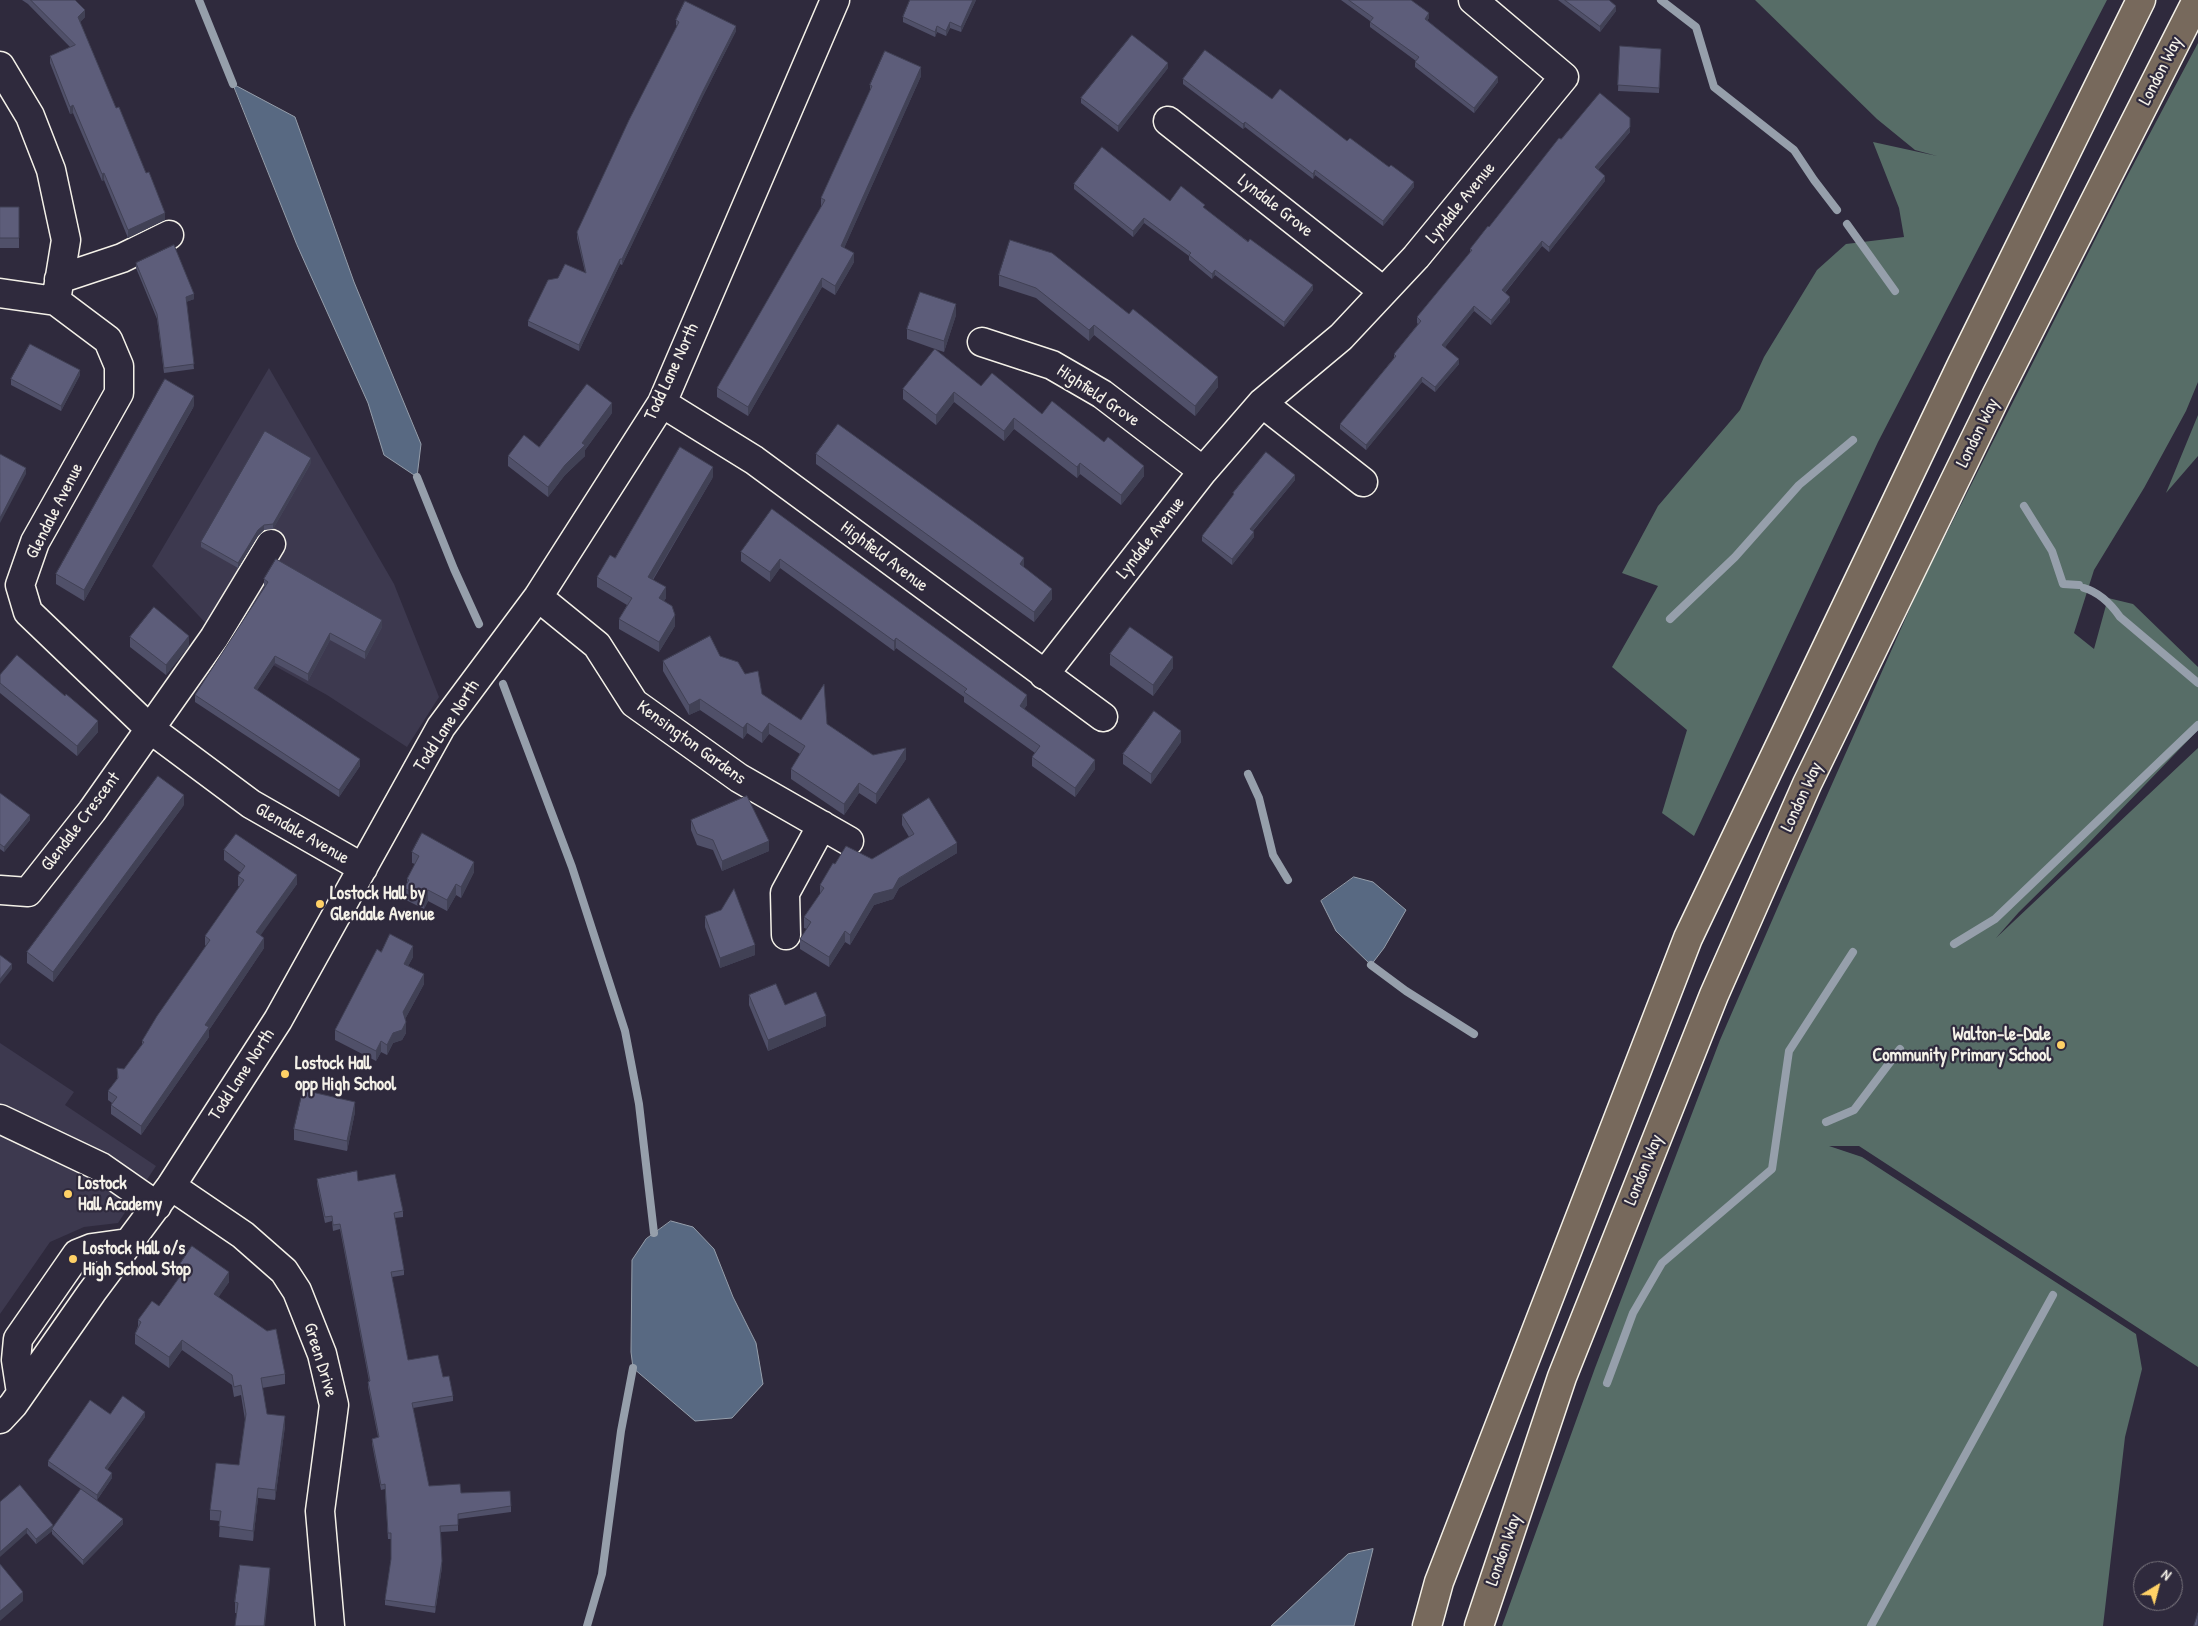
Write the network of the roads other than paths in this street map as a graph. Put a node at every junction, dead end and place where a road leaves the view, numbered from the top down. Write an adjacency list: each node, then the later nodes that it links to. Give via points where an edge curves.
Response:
1 (835, 0): 12 (street, Todd Lane North)
2 (1473, 0): 9 (street, Lyndale Avenue, via 1564,77 1416,257)
3 (2141, 0): 30 (highway, via 1962,364 1688,938 1440,1582)
4 (2197, 0): 31 (highway, London Way, via 1997,394 1807,784 1725,969 1562,1377)
5 (0, 66): 8 (street, via 30,116 51,170 66,240)
6 (1168, 121): 9 (street, Lyndale Grove)
7 (169, 235): 8 (street)
8 (57, 290): 10 (street); 20 (street, Glendale Avenue, via 108,340 119,366 119,393 35,542 20,585 28,612)
9 (1383, 291): 13 (street, Lyndale Avenue, via 1341,337)
10 (0, 293)
11 (982, 342): 14 (street, Highfield Grove, via 1052,365 1102,394)
12 (662, 403): 17 (street, Todd Lane North); 18 (street, Highfield Avenue, via 754,460)
13 (1262, 403): 14 (street, Lyndale Avenue); 15 (street)
14 (1203, 471): 18 (street, Lyndale Avenue)
15 (1363, 482)
16 (271, 544): 20 (street, via 214,638)
17 (538, 597): 21 (street, Kensington Gardens, via 597,645 634,703 739,778); 23 (street, Todd Lane North, via 442,728)
18 (1044, 675): 19 (street, Highfield Avenue)
19 (1103, 717)
20 (149, 728): 23 (street, Glendale Avenue, via 251,804); 24 (street, Glendale Crescent, via 92,811 28,892)
21 (822, 826): 22 (street, Kensington Gardens); 25 (street, via 785,893)
22 (849, 841)
23 (362, 868): 27 (street, Todd Lane North, via 278,1020)
24 (0, 890)
25 (786, 935)
26 (0, 1119): 27 (street, Green Drive)
27 (164, 1196): 28 (street, Todd Lane North); 29 (street, Green Drive, via 243,1235 284,1271 297,1291 322,1354 334,1405 320,1511)
28 (0, 1419)
29 (330, 1626)
30 (1427, 1626)
31 (1479, 1626)

